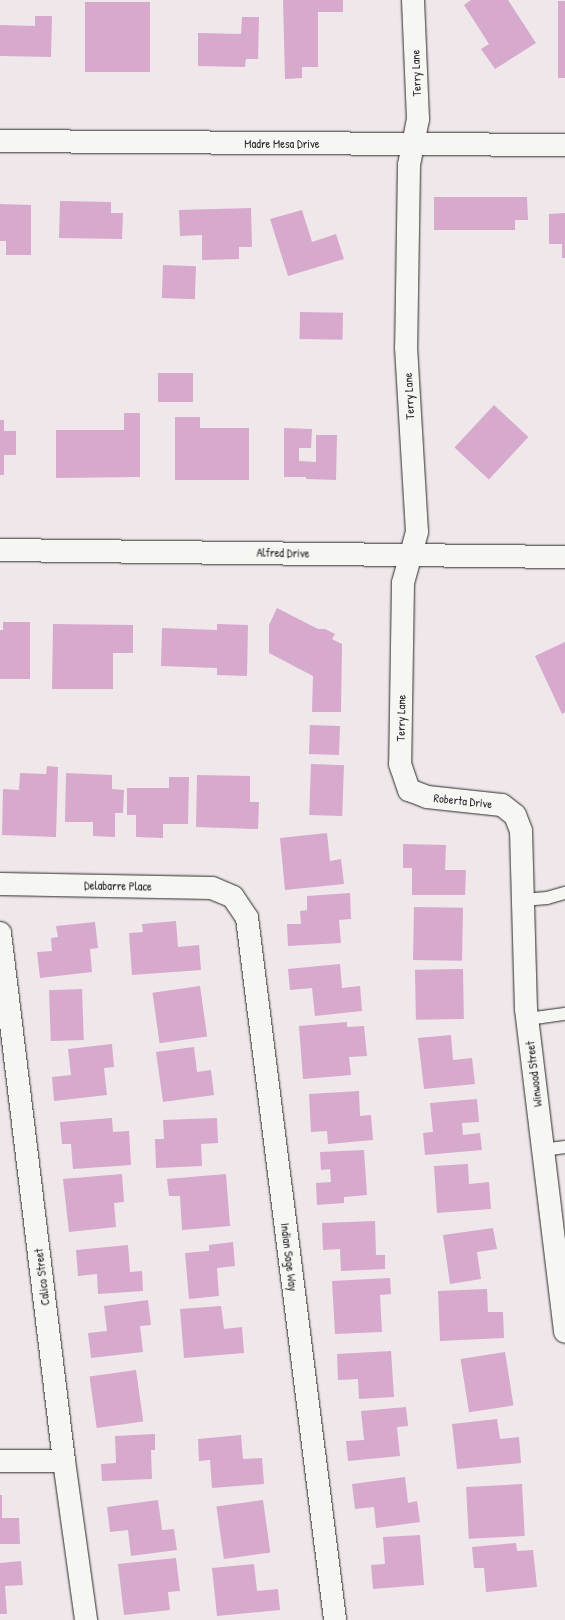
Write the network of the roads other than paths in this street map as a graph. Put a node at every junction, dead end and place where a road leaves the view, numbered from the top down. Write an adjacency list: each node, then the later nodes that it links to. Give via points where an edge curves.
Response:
1 (413, 0): 3 (street, Terry Lane, via 418,119)
2 (0, 141): 3 (street, Madre Mesa Drive)
3 (413, 145): 4 (street, Madre Mesa Drive); 6 (street, Terry Lane, via 409,165 406,347 417,532)
4 (565, 145)
5 (0, 550): 6 (street, Alfred Drive)
6 (410, 555): 7 (street, Alfred Drive); 8 (street, Terry Lane, via 403,583 400,764)
7 (565, 557)
8 (409, 790): 9 (street, Roberta Drive, via 427,797 502,805)
9 (515, 815): 13 (street, Winwood Street, via 521,831)
10 (0, 884): 12 (street, Delabarre Place, via 212,888)
11 (565, 893): 13 (lane)
12 (233, 897): 23 (street, Indian Sage Way, via 247,918)
13 (523, 900): 16 (street, Winwood Street)
14 (0, 933): 21 (street, Calico Street)
15 (565, 1014): 16 (lane)
16 (528, 1018): 18 (street, Winwood Street)
17 (565, 1147): 18 (lane)
18 (543, 1150): 19 (street, Winwood Street)
19 (565, 1332)
20 (0, 1461): 21 (street)
21 (64, 1461): 22 (street, Calico Street)
22 (86, 1620)
23 (335, 1620)

